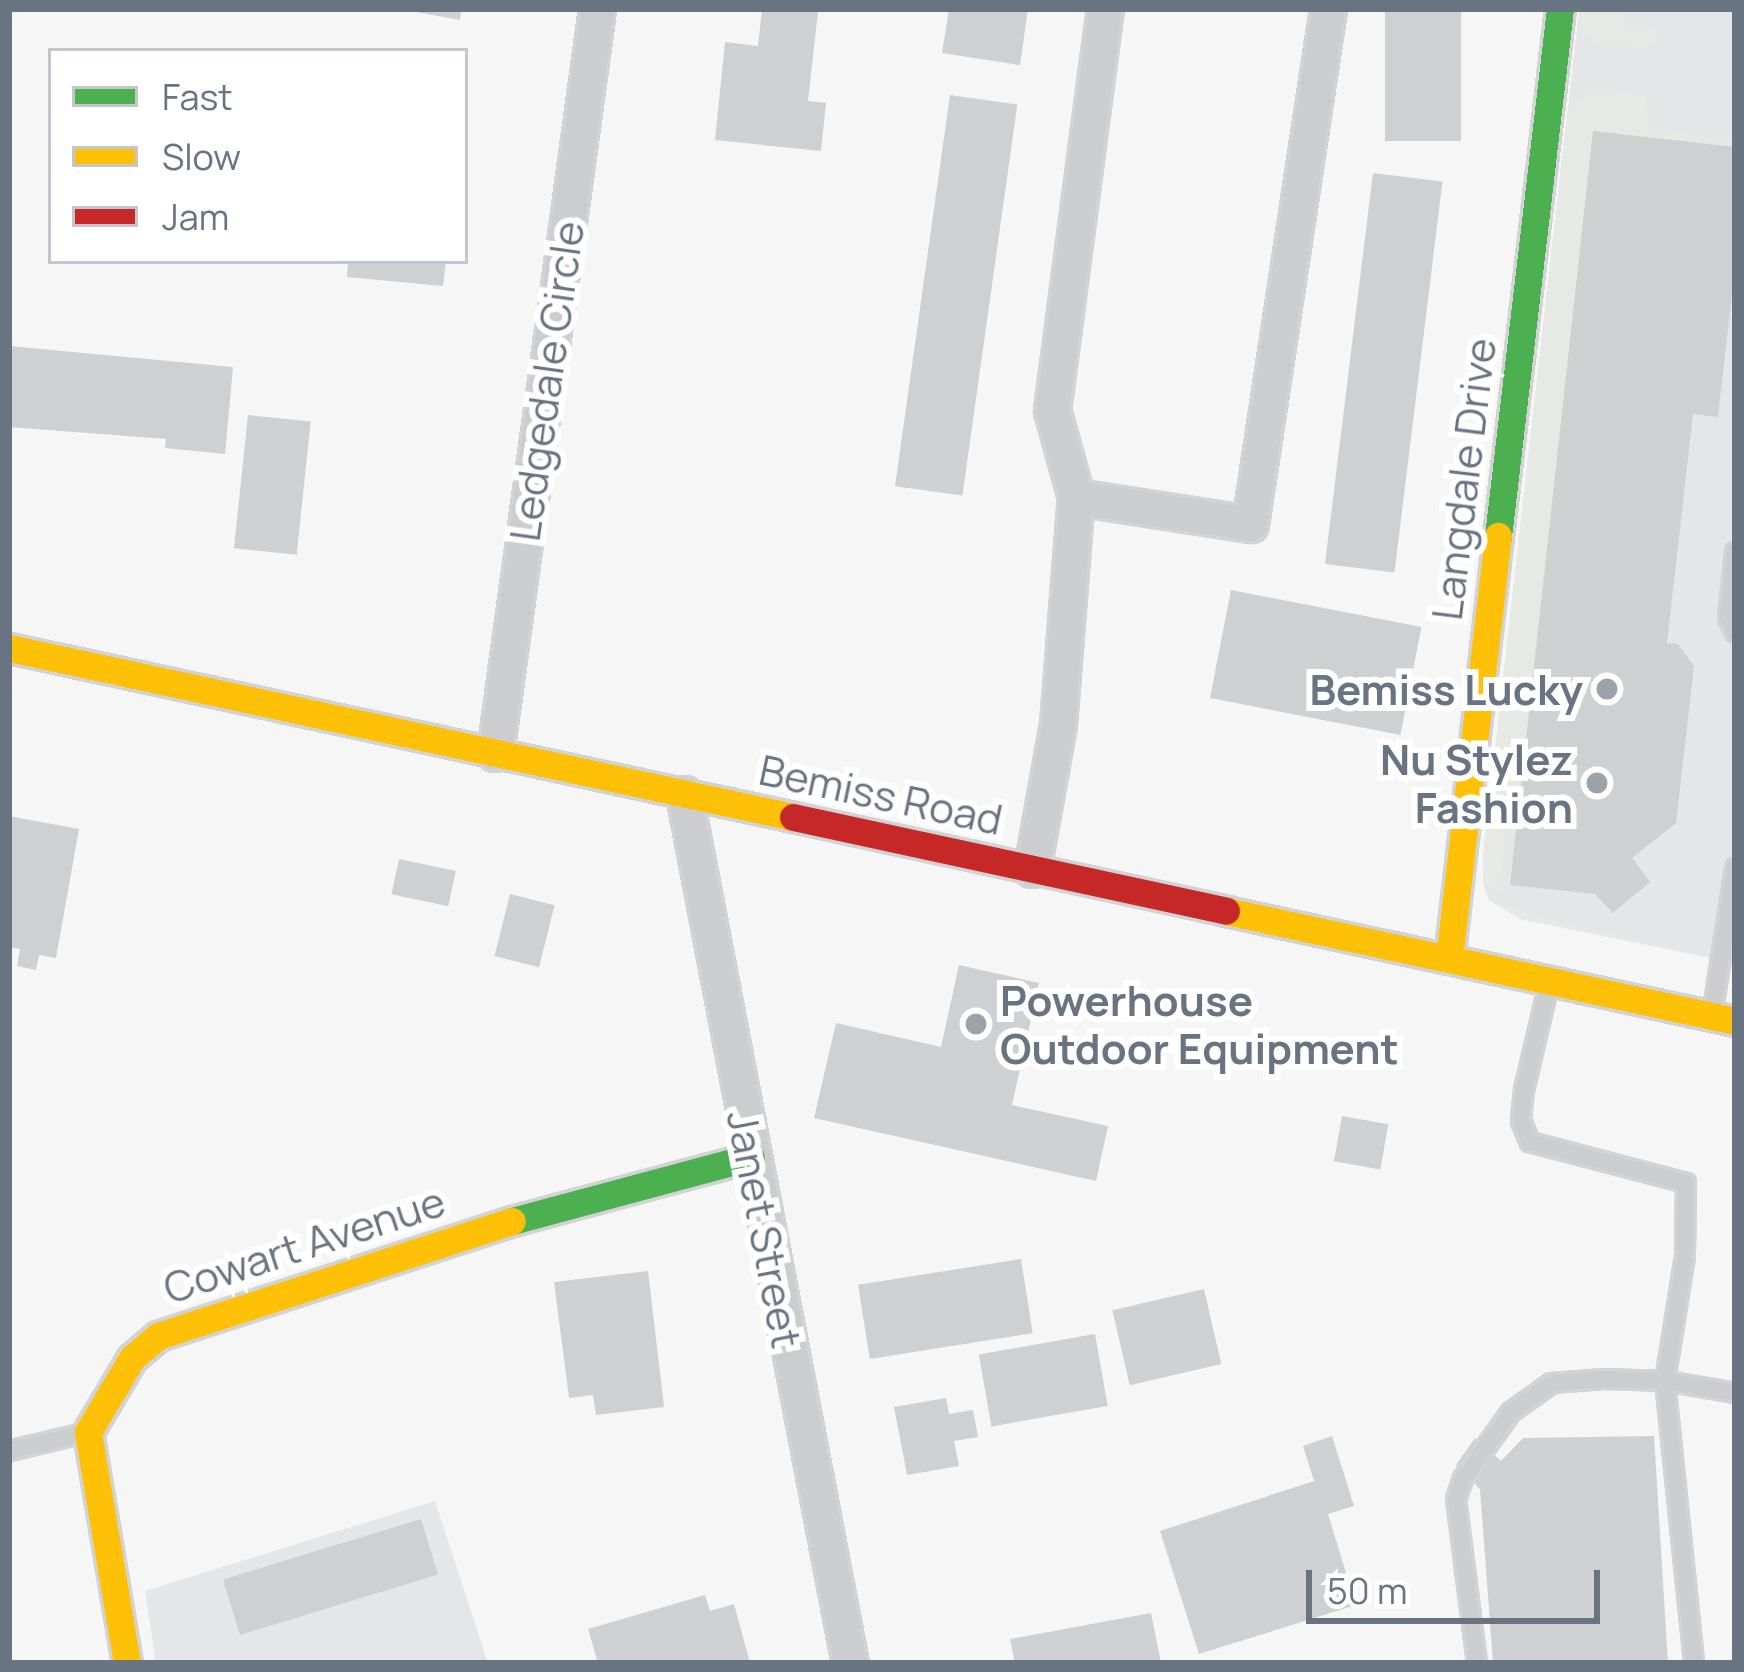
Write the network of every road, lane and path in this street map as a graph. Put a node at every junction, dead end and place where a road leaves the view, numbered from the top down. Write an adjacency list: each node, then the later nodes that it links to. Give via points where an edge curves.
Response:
1 (597, 9): 9 (street, Ledgedale Circle)
2 (1105, 9): 5 (street, via 1052,410)
3 (1328, 9): 5 (street, via 1250,524)
4 (1560, 9): 14 (street, Langdale Drive)
5 (1076, 496): 12 (street, via 1058,724)
6 (1735, 552): 7 (lane, via 1728,616)
7 (1735, 633)
8 (9, 648): 9 (street, Bemiss Road)
9 (495, 753): 10 (street, Bemiss Road)
10 (684, 794): 12 (street, Bemiss Road); 19 (street, Janet Street)
11 (1735, 868): 13 (lane)
12 (1032, 869): 14 (street, Bemiss Road)
13 (1733, 890): 17 (lane)
14 (1449, 959): 15 (street, Bemiss Road)
15 (1550, 981): 16 (street, Bemiss Road); 20 (lane, via 1520,1120 1530,1142 1686,1183 1684,1256)
16 (1670, 1006): 17 (street, Bemiss Road); 18 (street)
17 (1724, 1018)
18 (1735, 1054)
19 (751, 1157): 22 (street, Cowart Avenue, via 480,1230 158,1336 132,1358); 25 (street, Janet Street)
20 (1664, 1381): 21 (lane); 26 (lane, via 1552,1383 1482,1444 1456,1499); 27 (lane)
21 (1735, 1394)
22 (88, 1432): 23 (lane); 24 (street)
23 (9, 1451)
24 (128, 1663)
25 (850, 1663)
26 (1477, 1663)
27 (1694, 1663)

